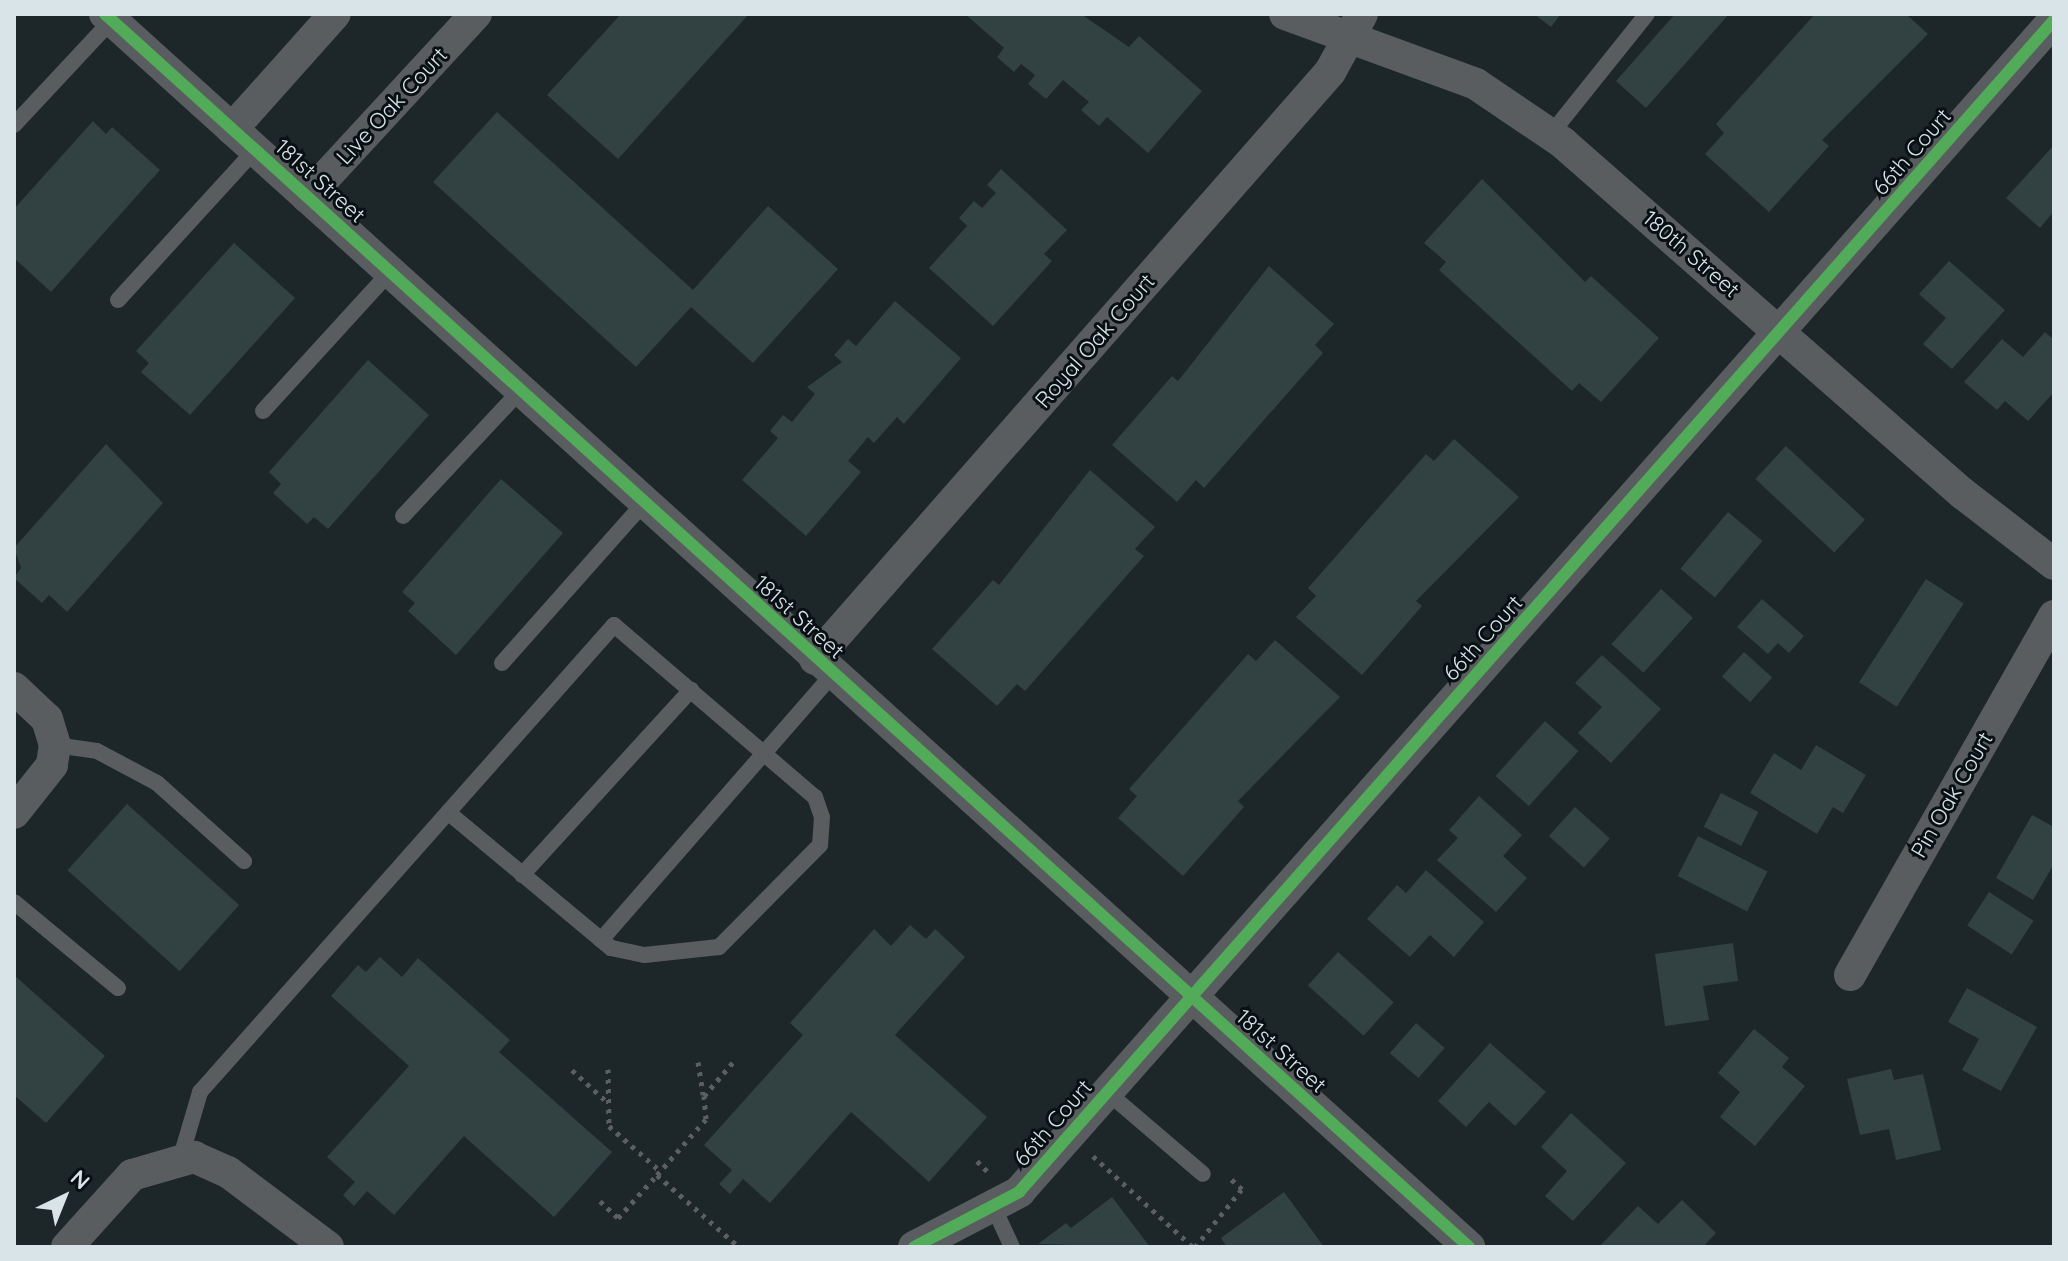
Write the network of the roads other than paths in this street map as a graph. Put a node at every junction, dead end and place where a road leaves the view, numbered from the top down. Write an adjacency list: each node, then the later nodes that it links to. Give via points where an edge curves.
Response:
1 (335, 14): 10 (street)
2 (476, 14): 11 (street, Live Oak Court)
3 (1285, 14): 7 (street, 180th Street)
4 (1647, 14): 9 (lane)
5 (109, 17): 8 (lane); 10 (street, 181st Street)
6 (2054, 20): 14 (street, 66th Court)
7 (1355, 26): 9 (street, 180th Street, via 1476,84); 22 (street, Royal Oak Court, via 1330,72)
8 (14, 125)
9 (1550, 135): 14 (street, 180th Street)
10 (244, 139): 11 (street, 181st Street); 13 (lane)
11 (307, 197): 12 (street, 181st Street)
12 (390, 272): 15 (street, 181st Street); 16 (lane)
13 (118, 300)
14 (1781, 332): 19 (street, 180th Street, via 1962,493); 35 (street, 66th Court)
15 (520, 391): 17 (street, 181st Street); 18 (lane)
16 (263, 411)
17 (644, 503): 21 (lane); 22 (street, 181st Street)
18 (403, 516)
19 (2054, 564)
20 (2054, 616): 33 (street, Pin Oak Court)
21 (502, 663)
22 (824, 667): 26 (lane); 35 (street, 181st Street)
23 (14, 688): 25 (street, via 47,719)
24 (691, 690): 26 (lane); 27 (lane, via 614,625); 30 (lane)
25 (55, 745): 28 (street, via 47,772); 29 (lane, via 97,751 157,783)
26 (764, 753): 32 (lane); 32 (lane, via 815,797 820,845 719,947 644,955)
27 (448, 812): 30 (lane); 37 (lane, via 200,1092)
28 (14, 813)
29 (244, 861)
30 (522, 875): 32 (lane)
31 (14, 902): 34 (lane)
32 (601, 940)
33 (1850, 975)
34 (118, 988)
35 (1191, 997): 36 (street, 66th Court); 44 (street, 181st Street)
36 (1107, 1092): 38 (lane); 39 (street, 66th Court, via 1019,1192)
37 (180, 1160): 40 (street, via 132,1175); 41 (street, via 194,1157 228,1172)
38 (1203, 1174)
39 (993, 1190): 42 (street, 66th Court); 43 (lane)
40 (67, 1247)
41 (328, 1247)
42 (914, 1247)
43 (1012, 1247)
44 (1469, 1247)

